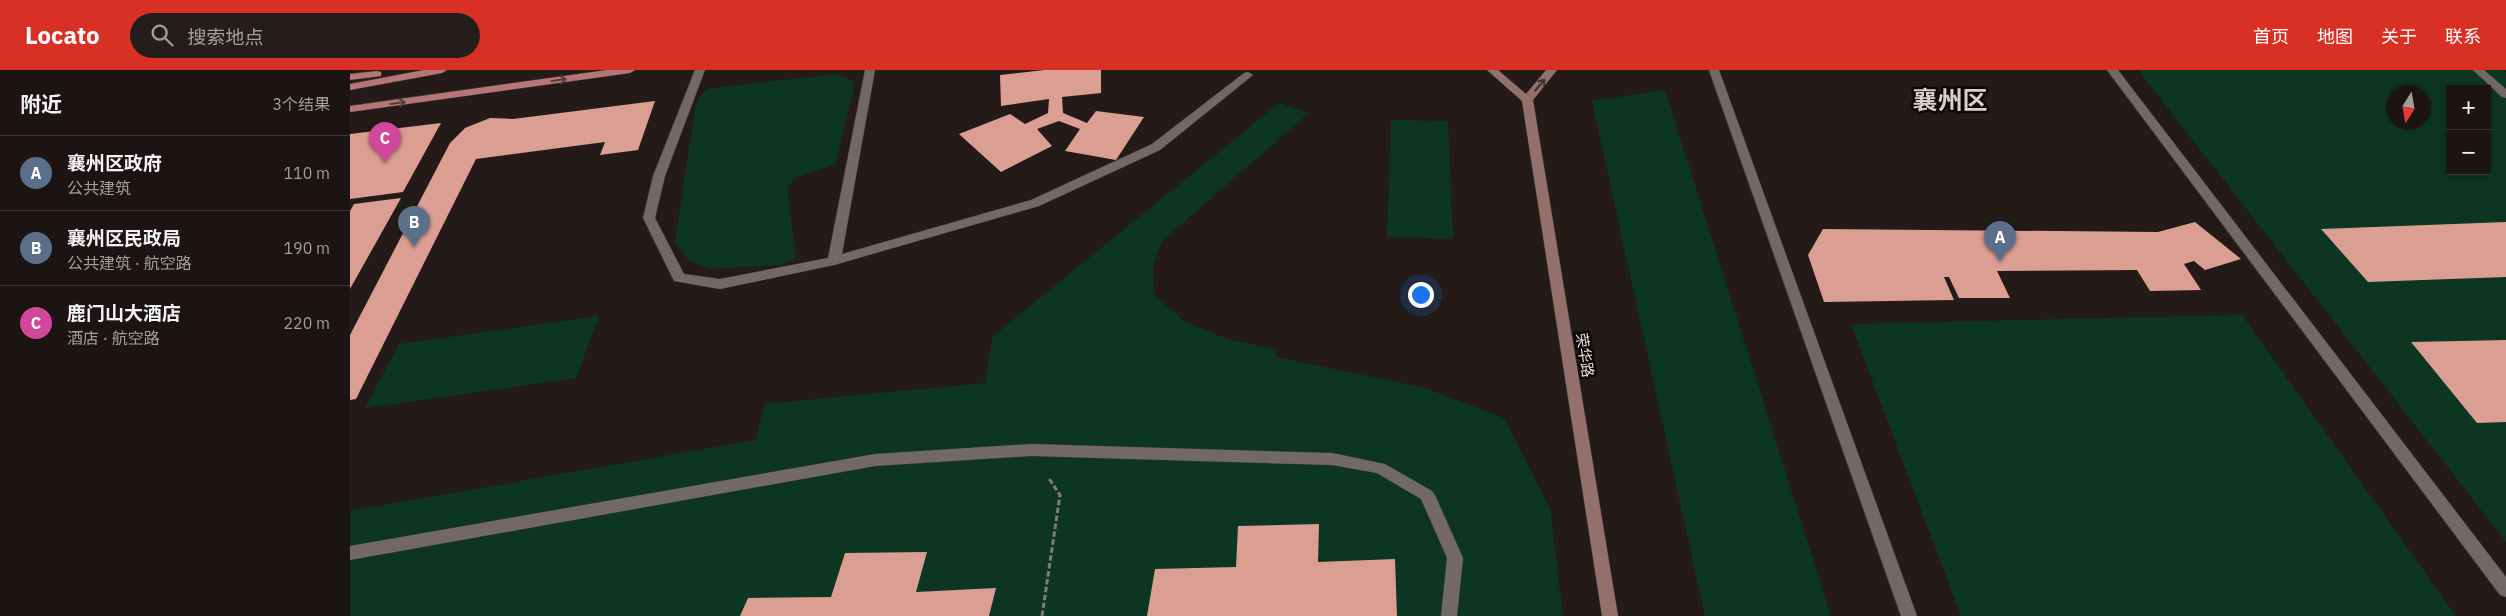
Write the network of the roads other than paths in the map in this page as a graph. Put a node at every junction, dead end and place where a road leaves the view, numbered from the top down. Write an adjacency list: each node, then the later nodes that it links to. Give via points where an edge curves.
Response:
1 (407, 70): 13 (main road)
2 (442, 70): 14 (main road)
3 (630, 70): 17 (main road, one-way to 3)
4 (700, 70): 18 (lane, via 659,176 649,218 679,278 720,284)
5 (870, 70): 18 (lane)
6 (1492, 70): 16 (main road)
7 (1500, 70): 16 (main road)
8 (1552, 70): 16 (main road, one-way to 8)
9 (1714, 70): 23 (lane)
10 (2112, 70): 20 (lane)
11 (2478, 70): 15 (lane)
12 (1248, 75): 18 (lane, via 1156,147 1035,203)
13 (350, 77)
14 (350, 87)
15 (2506, 95)
16 (1527, 100): 22 (main road, 荣华路)
17 (350, 109)
18 (834, 261)
19 (350, 553): 21 (lane, via 875,460 1031,450 1332,459 1380,468 1427,495 1454,558)
20 (2506, 590)
21 (1449, 616)
22 (1610, 616)
23 (1909, 616)

